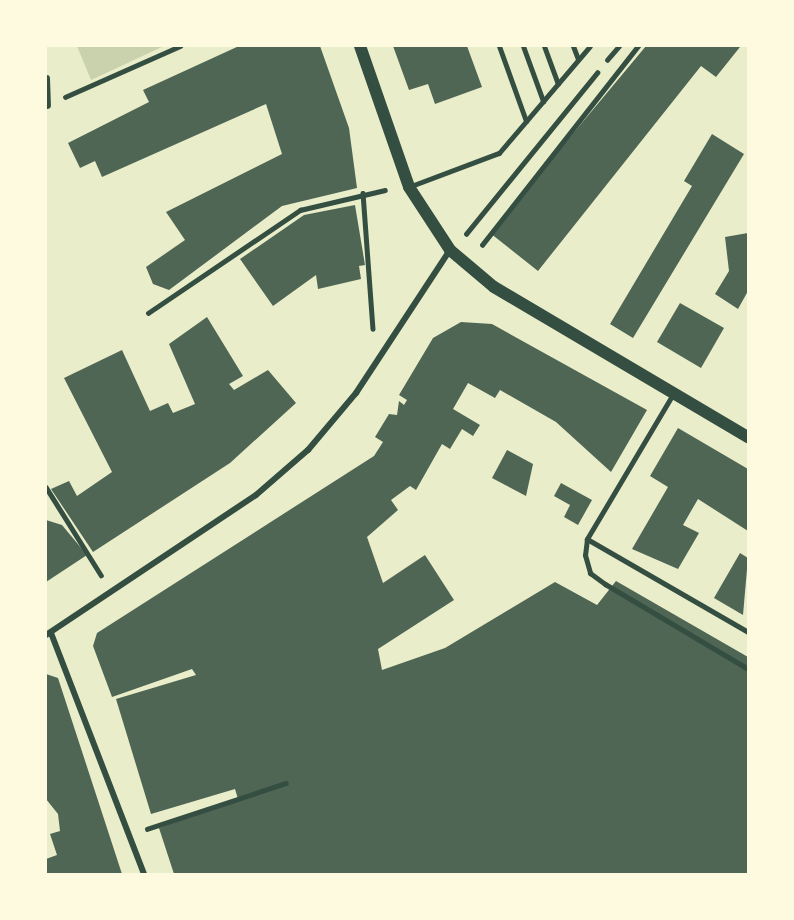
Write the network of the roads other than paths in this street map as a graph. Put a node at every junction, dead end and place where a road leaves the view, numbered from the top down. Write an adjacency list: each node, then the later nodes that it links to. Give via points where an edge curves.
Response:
1 (360, 46): 13 (street)
2 (499, 46): 12 (lane)
3 (523, 46): 10 (lane)
4 (544, 46): 9 (lane)
5 (573, 46): 7 (lane)
6 (590, 46): 7 (lane)
7 (578, 60): 9 (lane)
8 (46, 78): 11 (street)
9 (558, 84): 10 (lane)
10 (543, 101): 12 (lane)
11 (47, 106)
12 (526, 121): 13 (lane, via 499,153)
13 (408, 187): 14 (street)
14 (450, 250): 15 (street, via 494,287); 19 (street, via 376,361 308,450 256,495)
15 (673, 394): 16 (street); 17 (lane)
16 (748, 437)
17 (587, 539): 18 (lane); 20 (lane, via 590,573)
18 (748, 632)
19 (48, 634): 21 (street)
20 (748, 668)
21 (144, 874)

